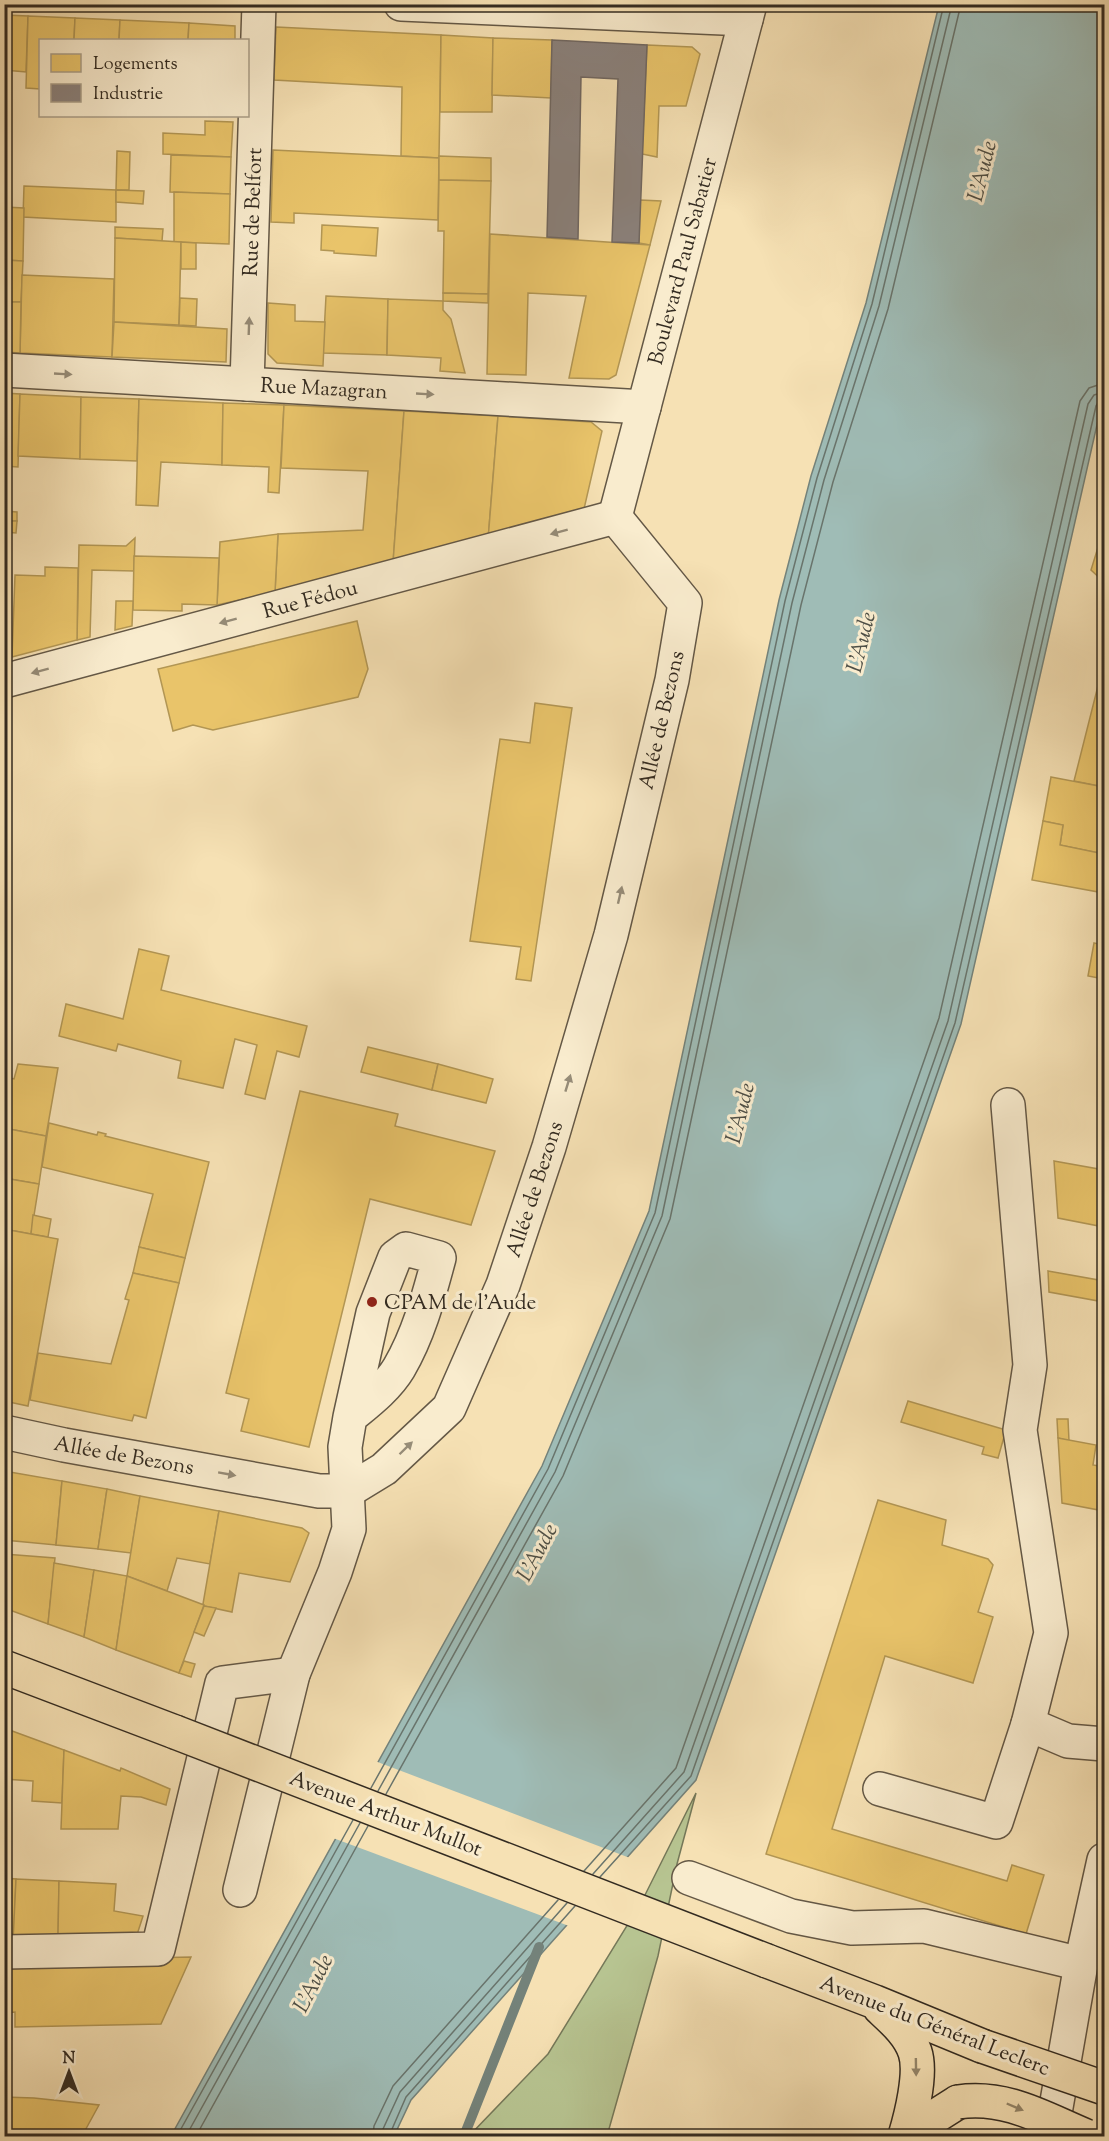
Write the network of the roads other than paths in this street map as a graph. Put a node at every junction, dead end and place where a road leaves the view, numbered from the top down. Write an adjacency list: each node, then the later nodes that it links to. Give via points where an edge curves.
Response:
1 (259, 4): 5 (street, Rue de Belfort, one-way to 1)
2 (401, 4): 3 (street)
3 (748, 12): 6 (street, Boulevard Paul Sabatier)
4 (4, 370): 5 (street, Rue Mazagran, one-way to 5)
5 (247, 384): 6 (street, Rue Mazagran, one-way to 6)
6 (644, 407): 7 (street, Boulevard Paul Sabatier)
7 (615, 517): 8 (street, Rue Fédou, one-way to 8); 12 (street, Allée de Bezons, one-way to 7, via 384,1469 449,1408 503,1285 549,1147 608,946 672,680 685,603)
8 (4, 681)
9 (1008, 1105): 15 (street, via 1030,1365 1020,1430 1051,1633)
10 (350, 1417): 12 (street, via 345,1448)
11 (4, 1432): 12 (street, Allée de Bezons, one-way to 12, via 319,1491)
12 (348, 1491): 14 (street, via 349,1529)
13 (4, 1667): 22 (main road, Avenue Arthur Mullot, bridge)
14 (293, 1674): 20 (street); 21 (street, via 222,1683 159,1949)
15 (1028, 1724): 16 (street, via 1068,1741); 17 (street, via 996,1822)
16 (1104, 1744)
17 (880, 1789)
18 (1104, 1860): 23 (street)
19 (689, 1878): 23 (street, via 791,1916 852,1928 924,1926)
20 (240, 1890)
21 (4, 1952)
22 (766, 1961): 24 (main road, Avenue du Général Leclerc)
23 (1082, 1964): 27 (street)
24 (875, 2002): 25 (main road, Avenue du Général Leclerc, bridge, via 982,2046); 26 (main road, one-way to 26, via 903,2030 916,2054 917,2088)
25 (1104, 2088)
26 (905, 2136): 28 (main road, one-way to 28, bridge, via 958,2102 976,2099 1006,2103)
27 (1051, 2136)
28 (1086, 2136)

